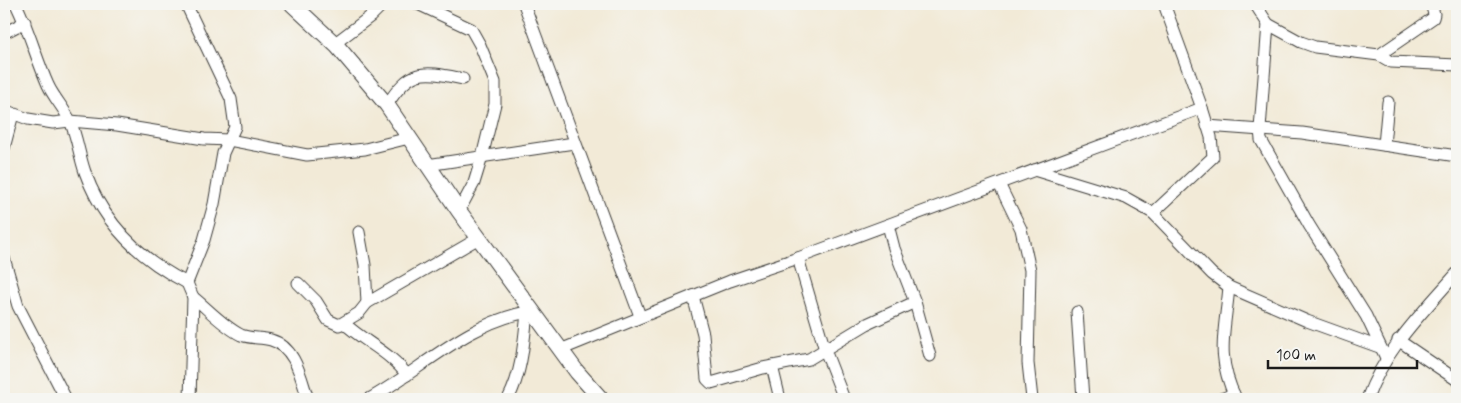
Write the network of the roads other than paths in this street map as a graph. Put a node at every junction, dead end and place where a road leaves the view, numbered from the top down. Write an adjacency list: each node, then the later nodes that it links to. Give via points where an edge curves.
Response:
1 (16, 4): 10 (street)
2 (186, 4): 25 (street, via 230,99 235,127)
3 (292, 4): 13 (street)
4 (384, 4): 13 (street)
5 (418, 4): 29 (street, via 471,29 490,68 496,93)
6 (524, 4): 26 (street)
7 (1164, 4): 19 (street)
8 (1255, 4): 11 (street)
9 (1430, 4): 14 (street, via 1434,14 1432,18)
10 (25, 22): 12 (street); 21 (street, via 48,84)
11 (1268, 24): 14 (street, via 1314,47); 23 (street)
12 (4, 33)
13 (334, 44): 18 (street)
14 (1379, 56): 15 (street, via 1391,62)
15 (1457, 65)
16 (463, 79): 18 (street, via 432,72 416,74 395,92)
17 (1388, 102): 27 (street)
18 (387, 105): 24 (street)
19 (1202, 108): 22 (street); 32 (street)
20 (8, 112): 21 (street, via 28,120 53,124); 28 (street)
21 (70, 121): 25 (street); 42 (street, via 91,188 118,233 152,263)
22 (1207, 126): 23 (street); 35 (street, via 1212,157)
23 (1260, 129): 27 (street); 55 (street, via 1267,152 1366,316)
24 (409, 138): 25 (street, via 366,149 307,155); 31 (street)
25 (229, 140): 42 (street, via 221,161 204,240)
26 (574, 143): 29 (street); 52 (street)
27 (1384, 145): 30 (street)
28 (4, 148)
29 (482, 156): 31 (street); 34 (street, via 474,183)
30 (1457, 156)
31 (427, 165): 34 (street)
32 (1034, 170): 33 (street); 35 (street, via 1126,198)
33 (999, 184): 36 (street); 72 (street, via 1021,229 1030,270 1028,363)
34 (458, 211): 38 (street)
35 (1153, 213): 44 (street, via 1212,274)
36 (888, 225): 40 (street); 49 (street)
37 (359, 232): 48 (street)
38 (479, 238): 48 (street); 50 (street)
39 (4, 258): 45 (street)
40 (798, 258): 46 (street); 57 (street)
41 (1457, 273): 54 (street)
42 (187, 283): 47 (street)
43 (298, 283): 53 (street, via 316,301 328,320 333,324)
44 (1229, 287): 55 (street, via 1307,321); 63 (street, via 1222,344 1227,376)
45 (8, 292): 64 (street)
46 (693, 296): 52 (street); 60 (street, via 703,334 707,379 711,383)
47 (193, 297): 65 (street); 66 (street, via 241,335 271,339 282,345 298,368)
48 (367, 302): 53 (street, via 359,313)
49 (914, 302): 57 (street, via 867,324); 58 (street)
50 (529, 311): 56 (street); 61 (street, via 498,320 468,334); 68 (street, via 516,385)
51 (1077, 312): 73 (street)
52 (640, 316): 56 (street)
53 (344, 323): 61 (street, via 360,338 398,362)
54 (1398, 340): 59 (street); 62 (street)
55 (1379, 347): 59 (street)
56 (560, 350): 69 (street)
57 (825, 350): 60 (street, via 809,359); 71 (street)
58 (930, 356)
59 (1386, 358): 75 (street)
60 (772, 366): 70 (street)
61 (406, 375): 67 (street)
62 (1457, 380)
63 (1235, 396): 74 (street)
64 (66, 399)
65 (190, 399)
66 (308, 399)
67 (369, 399)
68 (508, 399)
69 (601, 399)
70 (780, 399)
71 (844, 399)
72 (1032, 399)
73 (1083, 399)
74 (1221, 399)
75 (1367, 399)

